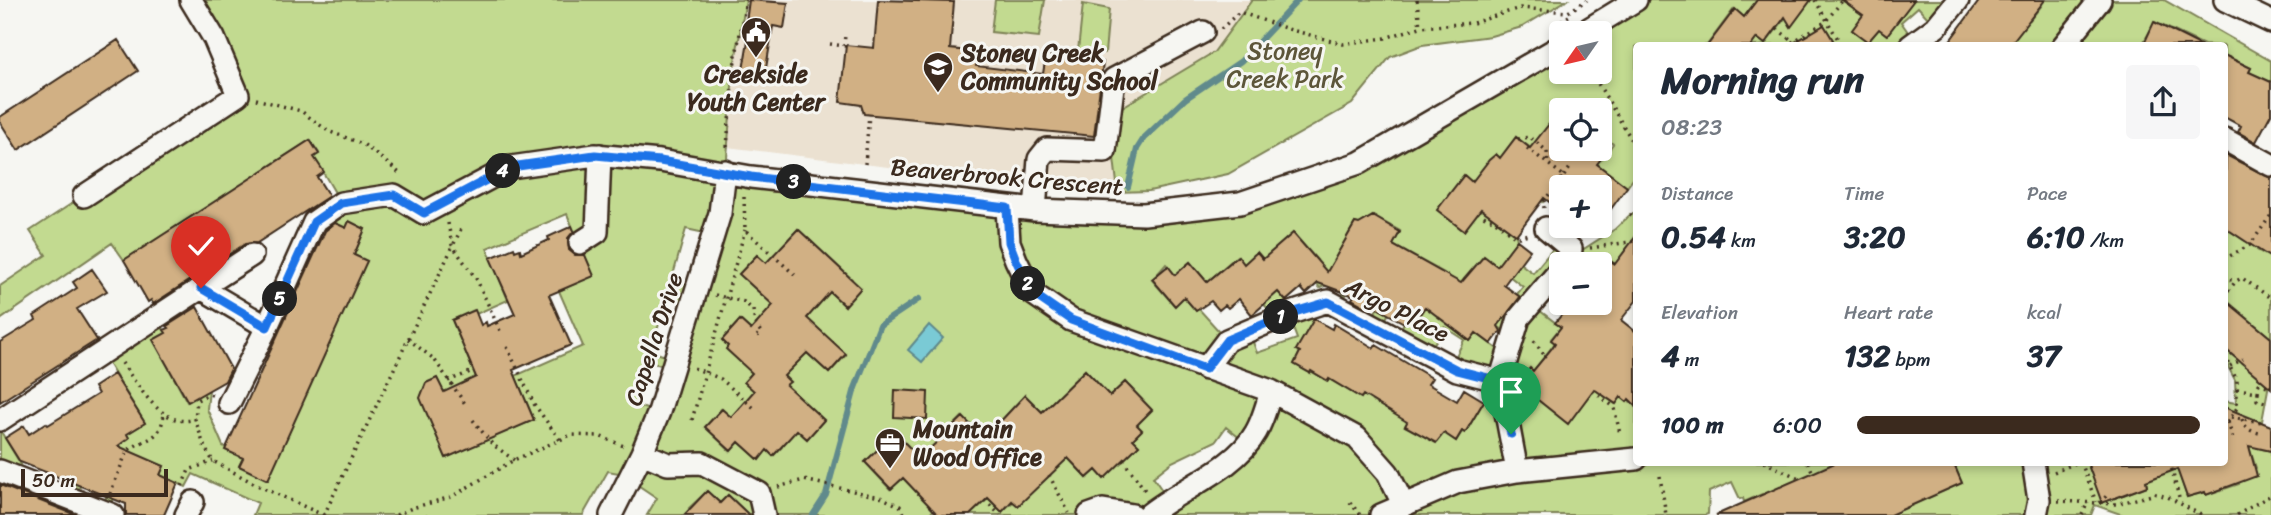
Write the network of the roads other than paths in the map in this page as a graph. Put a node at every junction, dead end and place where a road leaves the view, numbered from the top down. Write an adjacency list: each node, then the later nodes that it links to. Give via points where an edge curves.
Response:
1 (191, 0): 17 (street, via 214,38 238,95)
2 (1636, 0): 7 (street)
3 (1958, 0): 10 (street, via 1936,27)
4 (2100, 0): 11 (street)
5 (2225, 0): 6 (street)
6 (2250, 6): 8 (street)
7 (1602, 21)
8 (2271, 22)
9 (1203, 32): 19 (street, via 1114,79 1105,152 1047,149 1039,159)
10 (1915, 42)
11 (2066, 42)
12 (1549, 53): 19 (street, Beaverbrook Crescent, via 1359,163 1240,203 1144,214)
13 (2228, 141): 15 (street)
14 (600, 155): 16 (street, Beaverbrook Crescent); 21 (street, via 597,232); 26 (street, Beaverbrook Crescent, via 511,167 424,213 394,195 341,203 314,222)
15 (2271, 165)
16 (725, 172): 18 (street, Beaverbrook Crescent); 32 (street, Capella Drive, via 734,196)
17 (84, 196)
18 (1007, 208): 19 (street, Beaverbrook Crescent); 27 (street, via 1009,242 1032,293 1071,320)
19 (1035, 210)
20 (1546, 228): 22 (street)
21 (580, 243)
22 (1564, 252)
23 (252, 255): 25 (street)
24 (1549, 283): 28 (street, via 1519,318)
25 (201, 288): 26 (street); 31 (street)
26 (267, 327): 30 (street)
27 (1205, 369): 28 (street, Argo Place, via 1227,340 1328,302 1457,370); 29 (street)
28 (1500, 381): 36 (street)
29 (1271, 391): 37 (street, via 1357,438 1388,473); 38 (street, via 1255,435 1239,453 1216,473)
30 (229, 403)
31 (0, 420)
32 (642, 453): 41 (street, Capella Drive); 42 (street, via 668,464 702,463 759,493)
33 (1633, 459): 36 (street)
34 (2034, 470): 39 (street)
35 (0, 471): 40 (street)
36 (1517, 471): 37 (street, via 1458,482)
37 (1403, 503): 45 (street)
38 (1149, 506)
39 (2038, 508)
40 (108, 513)
41 (611, 515)
42 (764, 515)
43 (1089, 515): 44 (street, via 1103,510)
44 (1133, 515)
45 (1381, 515)

